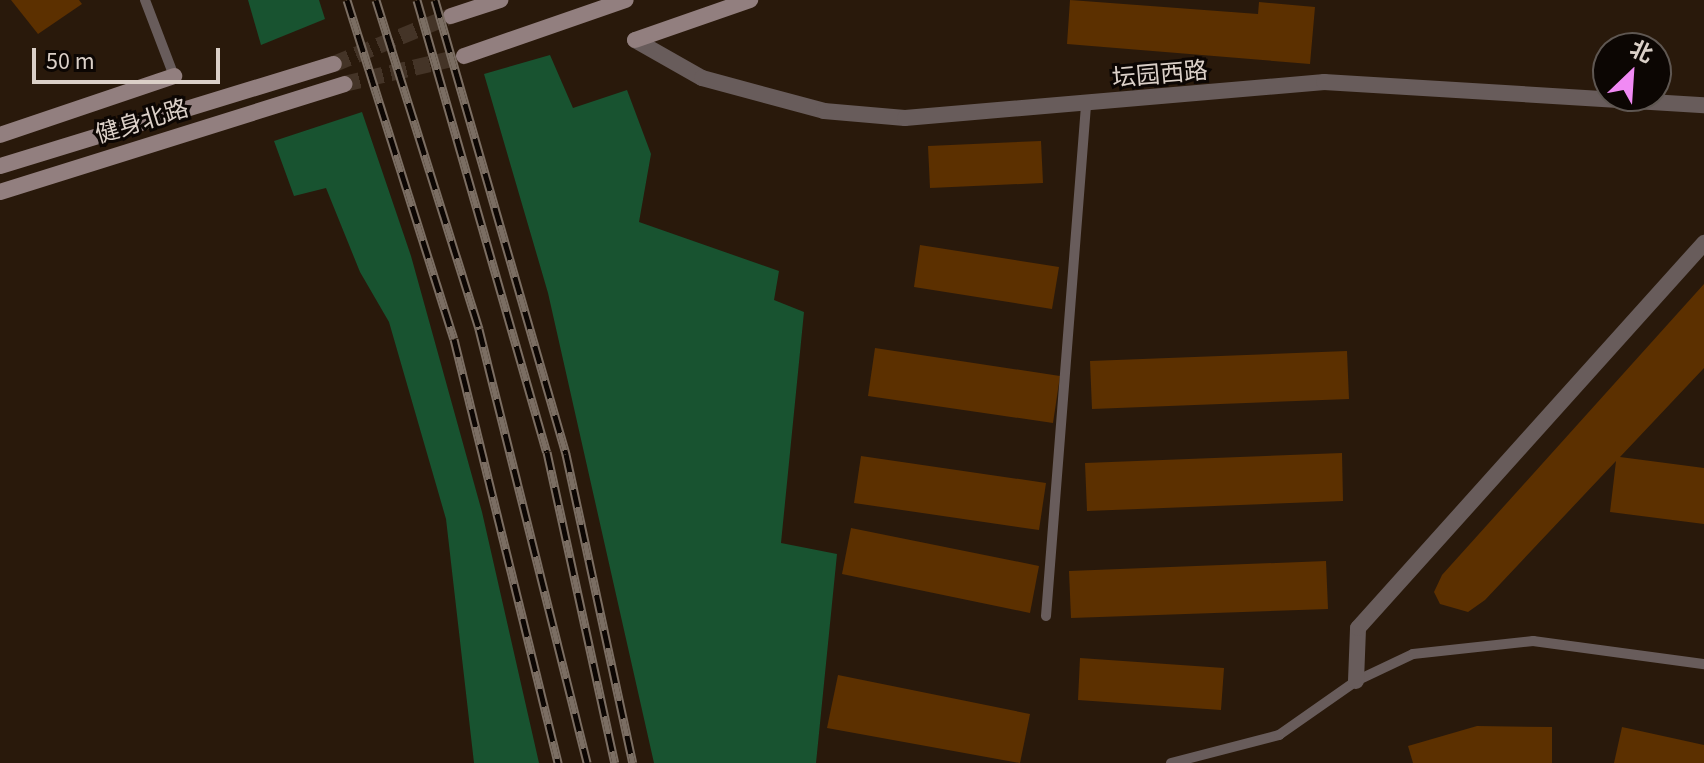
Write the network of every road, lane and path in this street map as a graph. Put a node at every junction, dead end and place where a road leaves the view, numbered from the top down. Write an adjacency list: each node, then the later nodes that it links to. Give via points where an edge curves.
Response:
1 (145, 0): 9 (lane)
2 (500, 0): 5 (main road)
3 (626, 0): 7 (main road)
4 (750, 0): 6 (main road)
5 (451, 16)
6 (635, 40): 12 (street, 坛园西路, via 702,78 824,111 905,118)
7 (464, 56)
8 (334, 64): 14 (main road, 健身北路)
9 (174, 76): 13 (main road)
10 (344, 84): 15 (main road, 健身北路)
11 (1704, 105): 12 (street, 坛园西路, via 1324,82)
12 (1086, 106): 17 (lane)
13 (0, 135)
14 (0, 166)
15 (0, 192)
16 (1704, 243): 19 (street, via 1358,628)
17 (1046, 616)
18 (1704, 664): 19 (lane, via 1533,641 1413,654)
19 (1356, 681): 20 (lane, via 1279,735)
20 (1171, 763)

